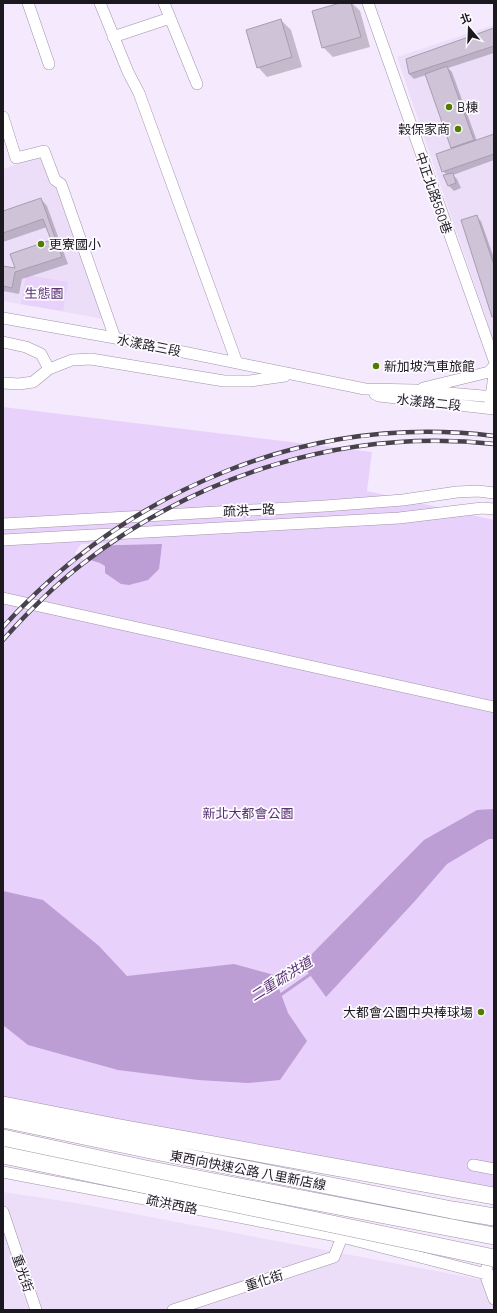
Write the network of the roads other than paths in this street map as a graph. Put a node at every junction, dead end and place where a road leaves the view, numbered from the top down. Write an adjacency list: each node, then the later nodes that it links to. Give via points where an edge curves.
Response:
1 (28, 3): 7 (street)
2 (100, 3): 6 (street)
3 (164, 3): 5 (street)
4 (368, 3): 13 (street, 中正北路560巷)
5 (170, 18): 6 (street); 8 (street)
6 (113, 36): 14 (street, via 139,93)
7 (49, 64)
8 (197, 84)
9 (3, 117): 11 (street, via 16,158 44,151 55,180 61,184)
10 (3, 318): 11 (street, 水漾路三段)
11 (115, 338): 14 (street, 水漾路三段)
12 (3, 342): 16 (street, via 26,347 40,354)
13 (494, 360)
14 (236, 363): 17 (street, 水漾路三段)
15 (494, 366): 21 (street, via 489,372)
16 (49, 369): 17 (street, via 72,360 91,359 224,381 250,381); 19 (street, via 33,382)
17 (294, 374): 20 (street, 水漾路二段)
18 (494, 375): 22 (street)
19 (3, 383)
20 (365, 389): 21 (street, 水漾路二段); 23 (street, 水漾路二段, via 379,396)
21 (415, 390): 22 (street, 水漾路二段)
22 (492, 397): 23 (street)
23 (491, 409)
24 (494, 493): 26 (street, 疏洪一路, via 456,492 403,500 325,506)
25 (494, 510): 27 (street, 疏洪一路, via 482,508 399,518)
26 (3, 524)
27 (3, 540)
28 (3, 598): 29 (street)
29 (494, 707)
30 (3, 1105): 34 (highway)
31 (3, 1119): 40 (highway, 東西向快速公路 八里新店線)
32 (3, 1138): 41 (highway, 東西向快速公路 八里新店線, via 141,1168)
33 (3, 1155): 43 (highway, bridge)
34 (303, 1160): 38 (highway); 40 (highway)
35 (473, 1165): 36 (street)
36 (494, 1169)
37 (3, 1172): 42 (street, 疏洪西路)
38 (494, 1196)
39 (3, 1212): 46 (street, 重光街)
40 (494, 1218)
41 (494, 1236)
42 (342, 1237): 43 (street, 疏洪西路); 44 (street, 疏洪西路); 47 (street, 重化街, via 334,1257)
43 (492, 1256): 44 (street)
44 (490, 1275): 45 (street)
45 (494, 1299)
46 (36, 1310)
47 (173, 1310)

